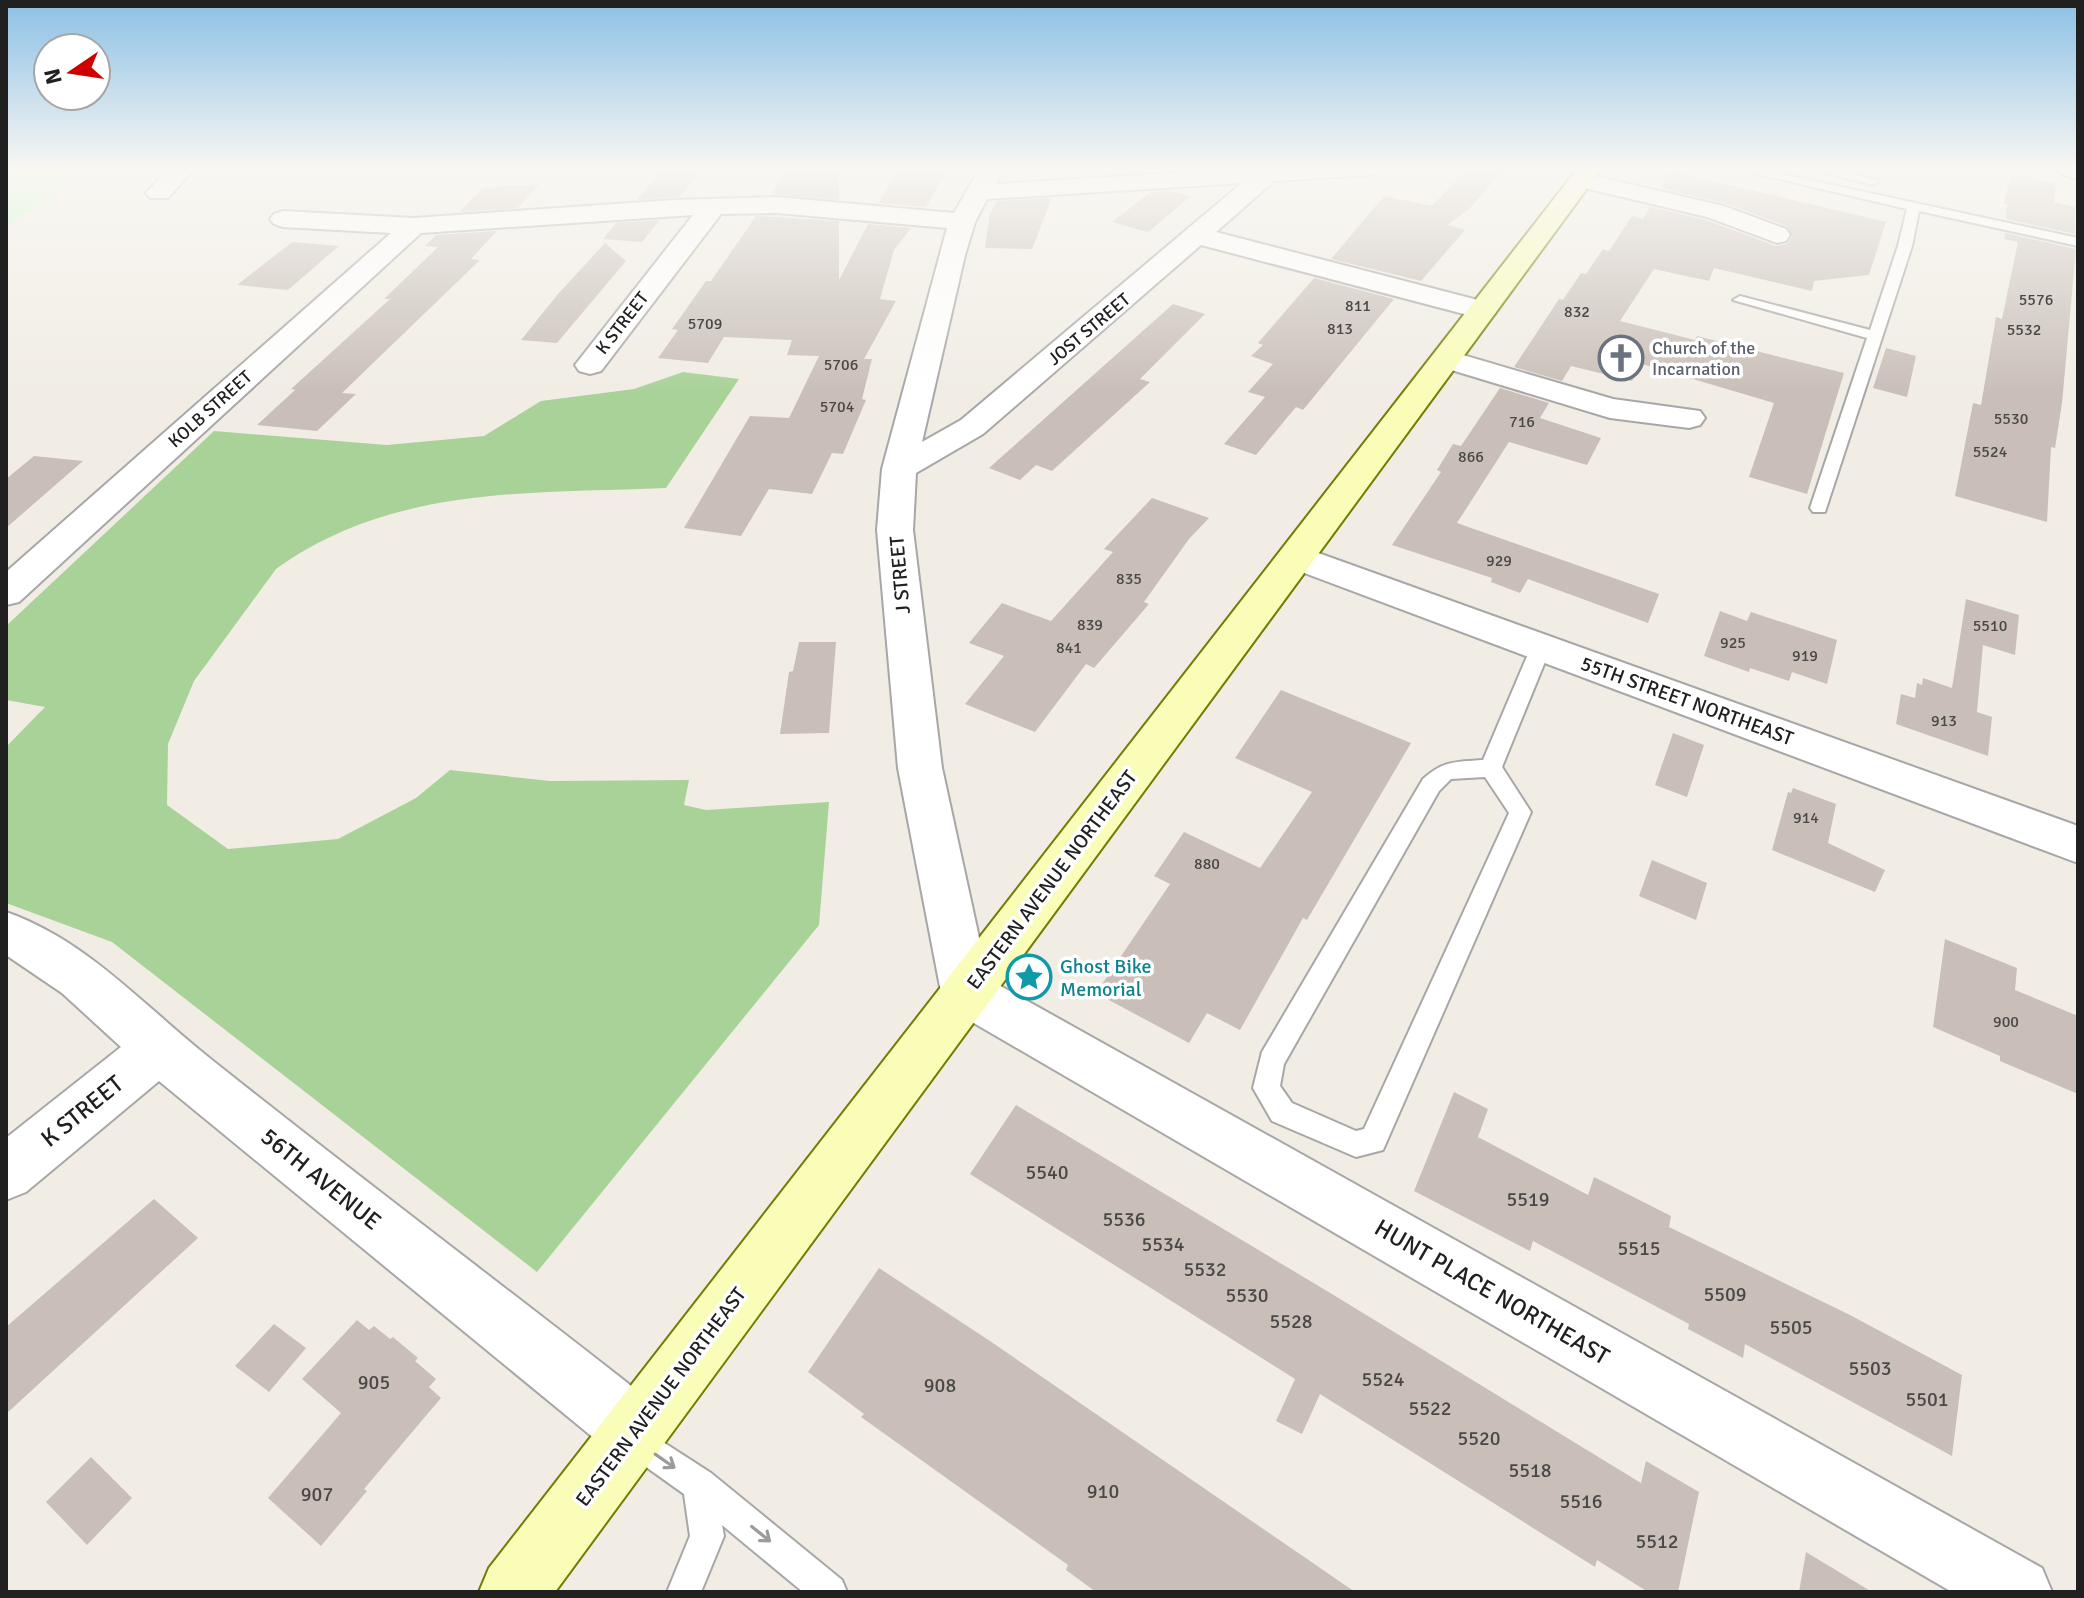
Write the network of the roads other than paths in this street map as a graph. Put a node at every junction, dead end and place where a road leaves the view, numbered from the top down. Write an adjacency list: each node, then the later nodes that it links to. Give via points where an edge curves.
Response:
1 (396, 243): 17 (street, KOLB STREET)
2 (685, 243): 12 (street, K STREET)
3 (957, 243): 14 (street, J STREET)
4 (1191, 243): 14 (street, JOST STREET, via 972,427)
5 (1224, 243): 9 (street)
6 (1534, 243): 9 (main road, EASTERN AVENUE NORTHEAST)
7 (1906, 243): 10 (lane)
8 (1740, 300): 10 (lane)
9 (1483, 310): 11 (main road, EASTERN AVENUE NORTHEAST)
10 (1874, 335): 15 (lane)
11 (1446, 359): 13 (street, via 1610,408); 16 (main road, EASTERN AVENUE NORTHEAST)
12 (590, 365)
13 (1689, 418)
14 (899, 469): 22 (street, J STREET, via 895,530 920,768)
15 (1819, 508)
16 (1296, 557): 18 (street, 55TH STREET NORTHEAST); 22 (main road, EASTERN AVENUE NORTHEAST)
17 (6, 593)
18 (1541, 647): 19 (lane); 20 (street, 55TH STREET NORTHEAST)
19 (1491, 768): 19 (lane, via 1446,771 1431,785 1271,1061 1266,1088 1282,1112 1356,1144 1373,1141 1520,812)
20 (2078, 845)
21 (6, 932): 23 (street, 56TH AVENUE, via 35,946 81,981)
22 (966, 992): 25 (main road, EASTERN AVENUE NORTHEAST); 30 (street, HUNT PLACE NORTHEAST)
23 (158, 1049): 24 (street, K STREET); 25 (street, 56TH AVENUE)
24 (6, 1173)
25 (633, 1434): 26 (lane, one-way to 26); 27 (main road, EASTERN AVENUE NORTHEAST)
26 (699, 1485): 28 (lane, via 707,1536); 29 (lane, one-way to 29)
27 (513, 1592)
28 (684, 1592)
29 (830, 1592)
30 (2018, 1592)

